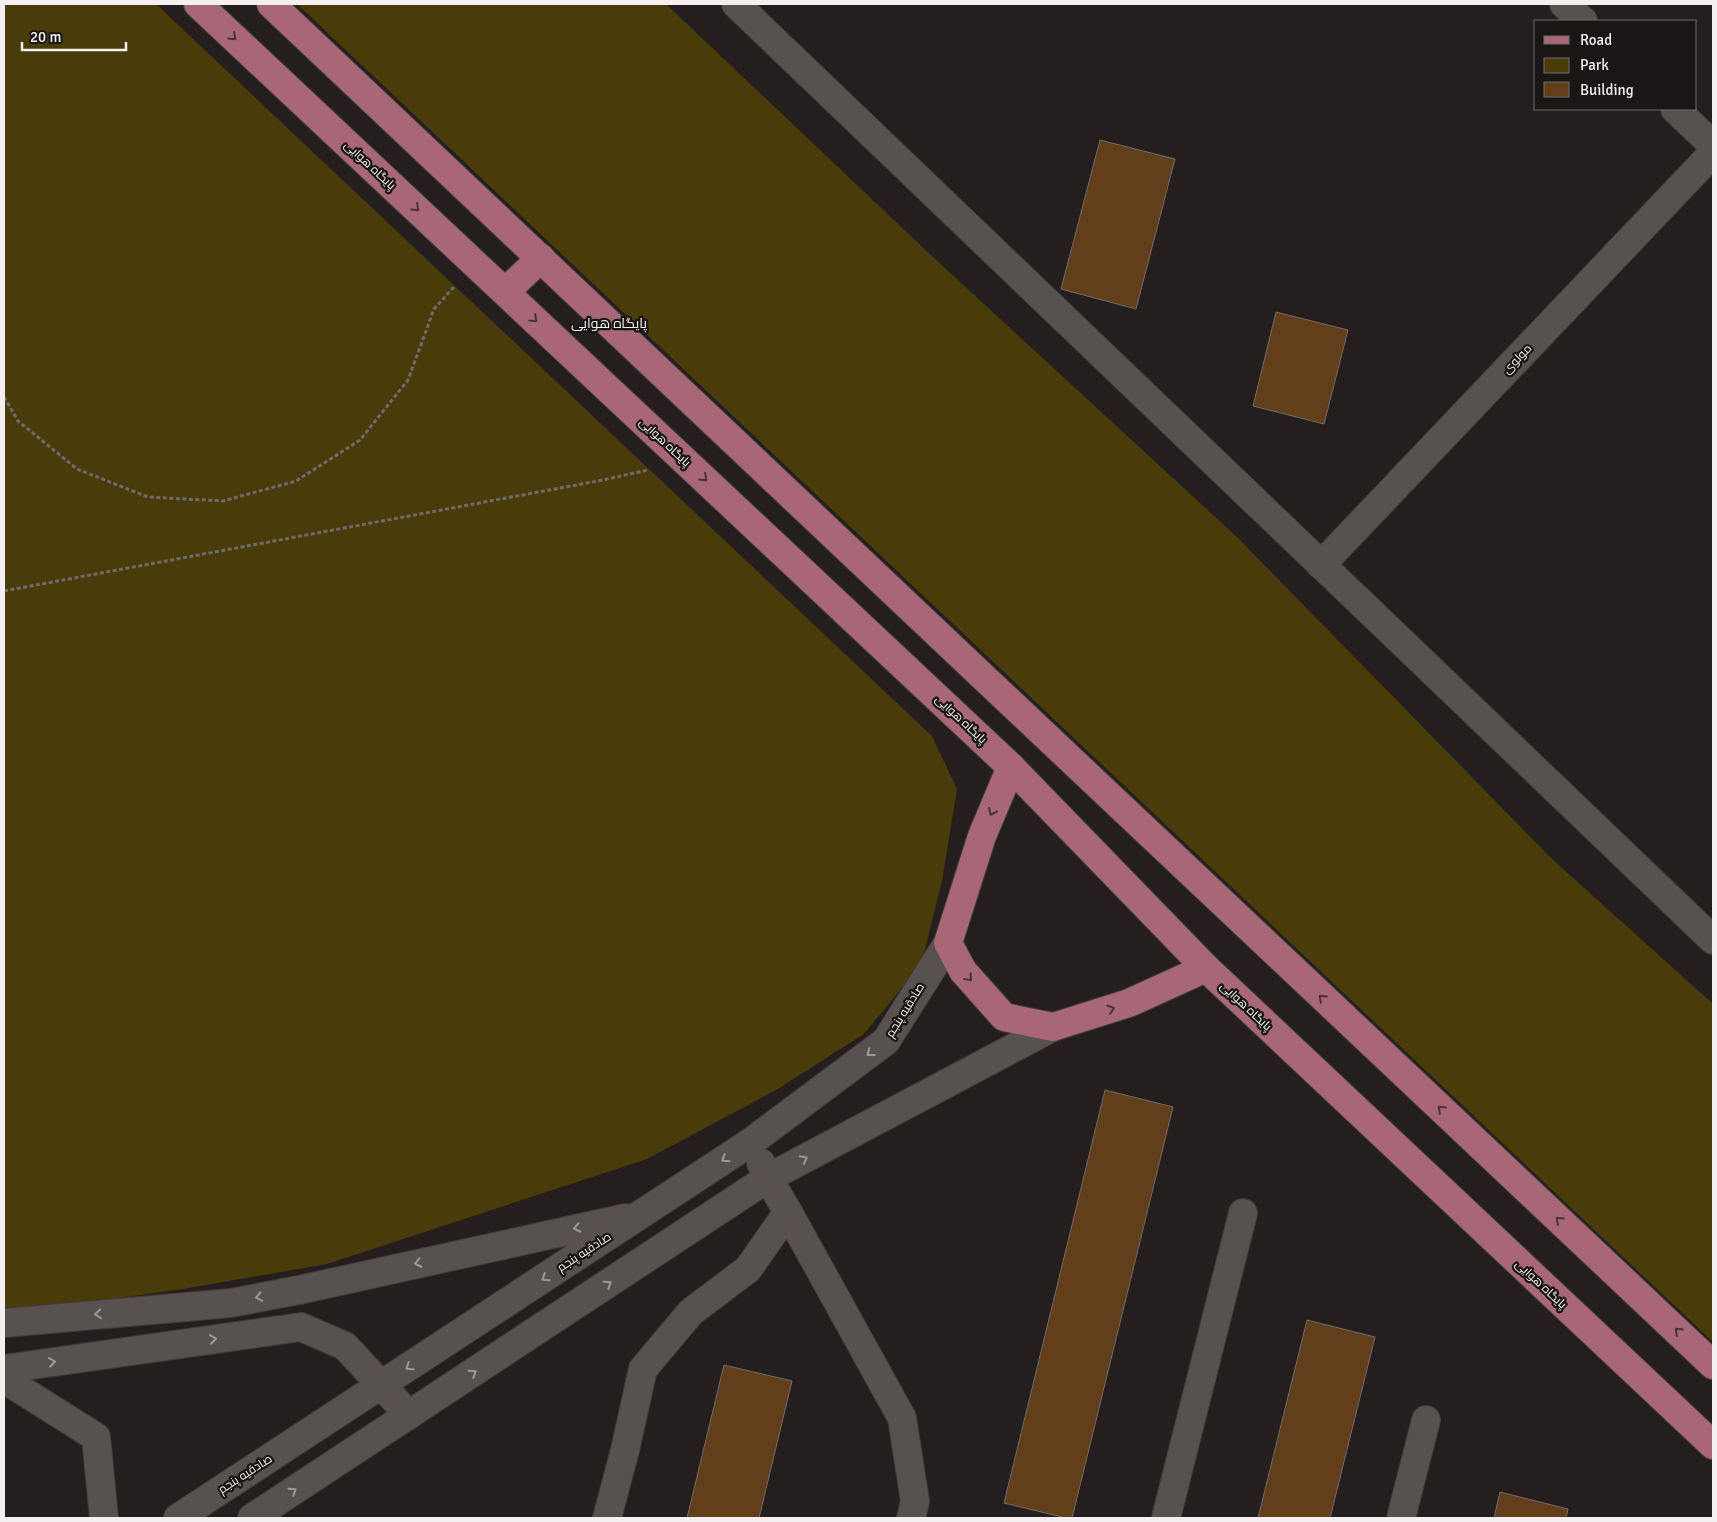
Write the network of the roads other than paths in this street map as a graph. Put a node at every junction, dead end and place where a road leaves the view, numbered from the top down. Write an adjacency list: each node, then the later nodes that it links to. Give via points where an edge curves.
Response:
1 (198, 4): 10 (main road, پایگاه هوایی, one-way to 10)
2 (271, 4): 9 (main road)
3 (736, 4): 11 (street)
4 (1564, 4): 5 (street)
5 (1581, 20)
6 (1676, 110): 7 (street)
7 (1713, 145)
8 (1713, 153): 11 (street, مولوی)
9 (540, 258): 10 (main road); 23 (main road, one-way to 9)
10 (505, 292): 12 (main road, پایگاه هوایی, one-way to 12)
11 (1321, 565): 13 (street)
12 (1011, 767): 14 (main road, one-way to 14, via 982,836); 15 (main road, پایگاه هوایی)
13 (1713, 940)
14 (948, 943): 16 (main road, one-way to 16, via 963,971 1004,1016); 17 (street, صادقیه پنجم, one-way to 17, via 886,1041)
15 (1206, 968): 16 (main road, one-way to 15, via 1129,1004); 29 (main road, پایگاه هوایی)
16 (1052, 1027): 18 (street, one-way to 16)
17 (751, 1142): 18 (street); 21 (street, صادقیه پنجم, one-way to 21)
18 (768, 1178): 19 (street); 27 (street, one-way to 18)
19 (788, 1212): 33 (street, via 748,1269 691,1312 643,1369); 34 (street, via 902,1418 915,1501)
20 (1243, 1213): 35 (street)
21 (642, 1214): 22 (street, one-way to 22, via 231,1303); 26 (street, صادقیه پنجم, one-way to 26)
22 (4, 1323)
23 (1713, 1365)
24 (4, 1369): 26 (street, one-way to 26, via 301,1327 345,1346)
25 (4, 1379): 30 (street, via 96,1437)
26 (380, 1386): 27 (street); 31 (street, صادقیه پنجم)
27 (409, 1415): 32 (street, one-way to 27)
28 (1426, 1420): 36 (street)
29 (1713, 1445)
30 (104, 1518)
31 (178, 1518)
32 (252, 1518)
33 (607, 1518)
34 (911, 1518)
35 (1166, 1518)
36 (1401, 1518)

